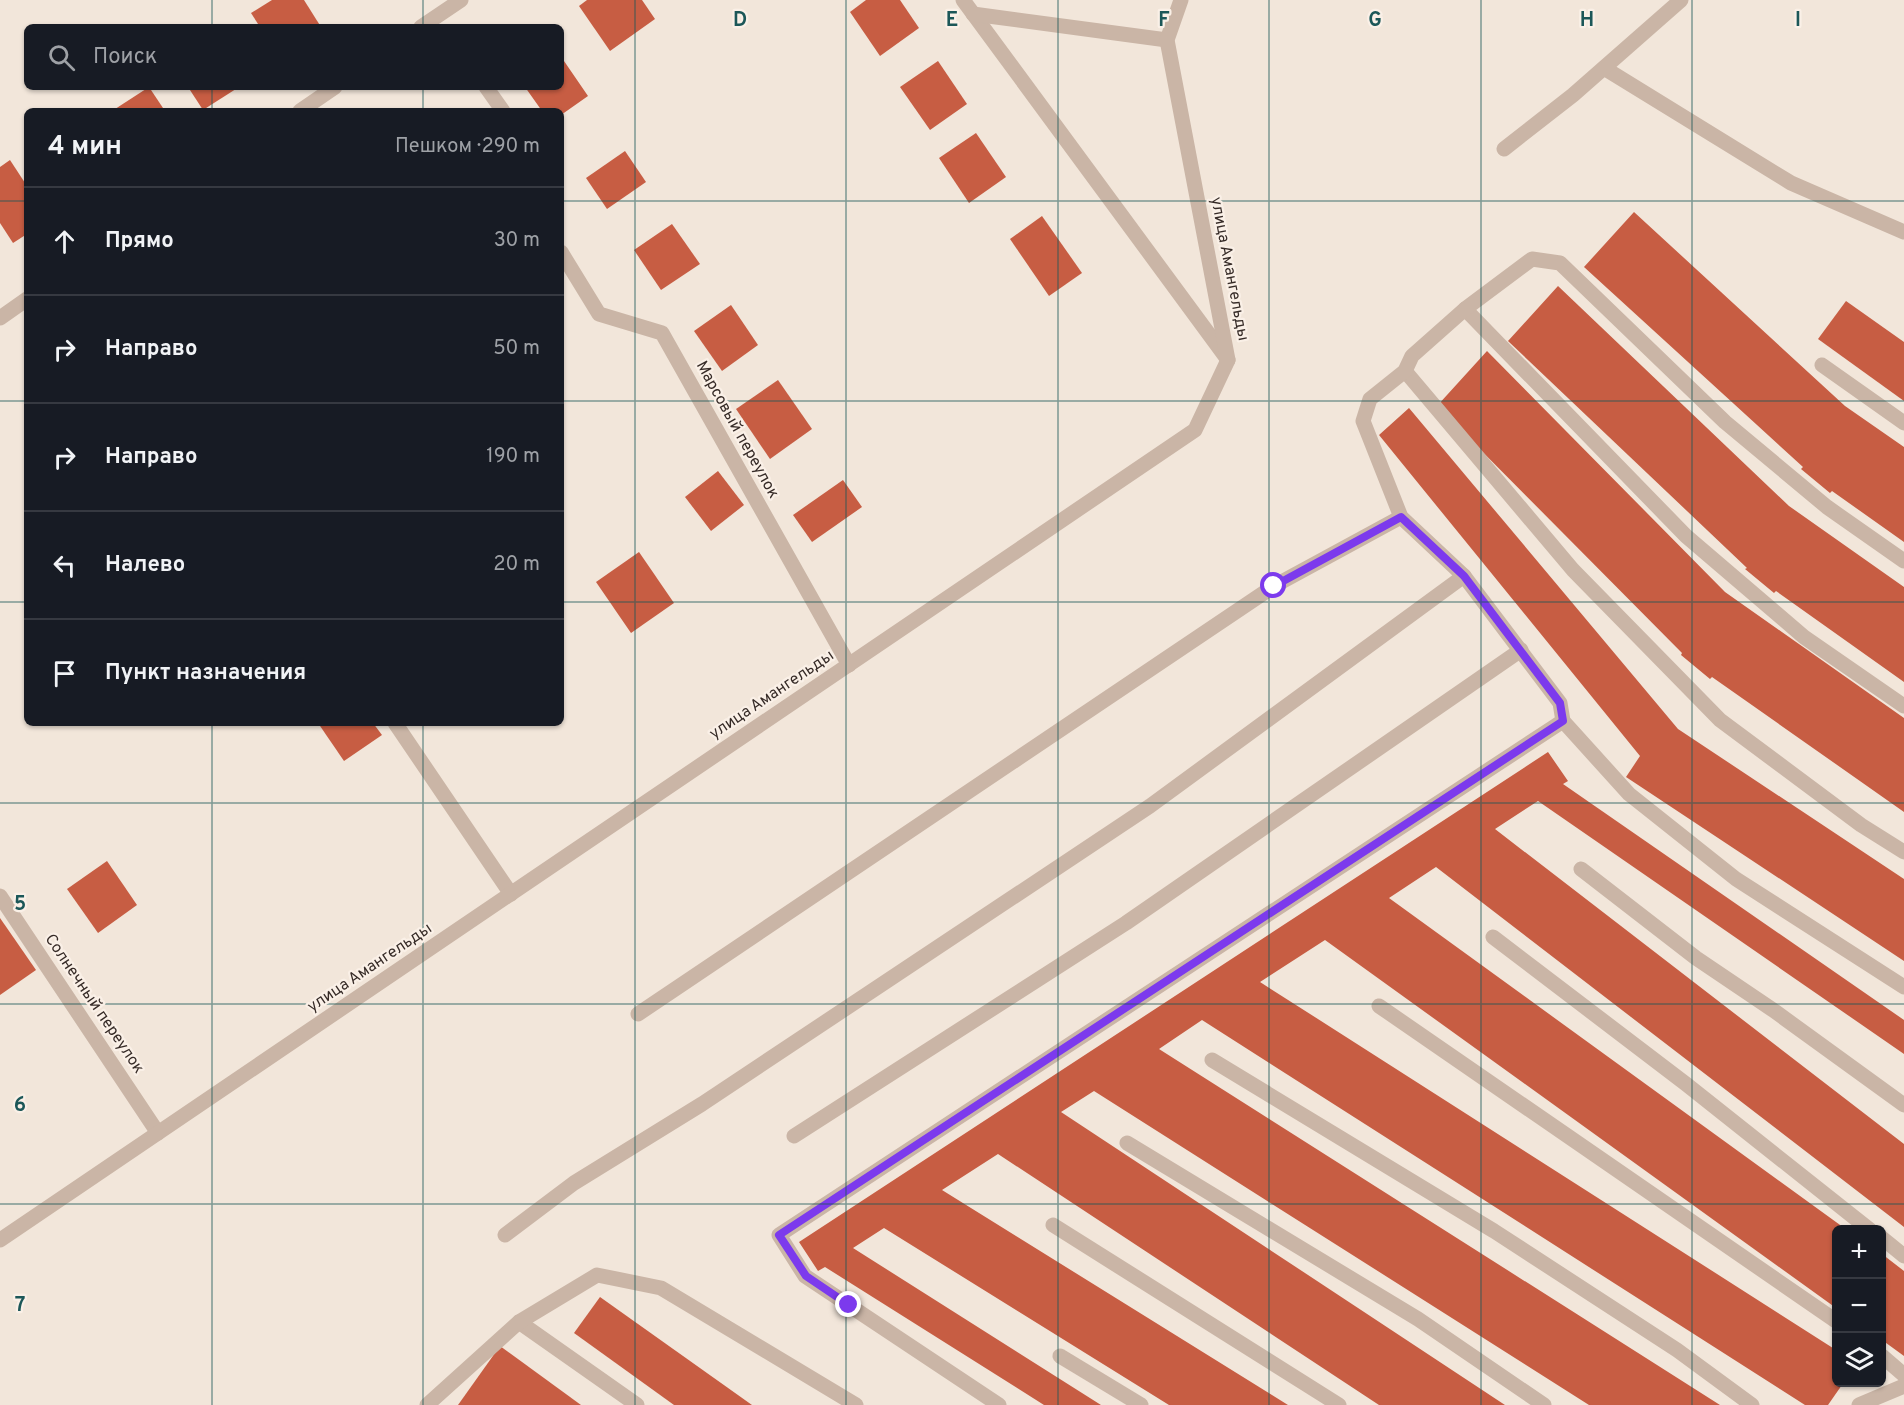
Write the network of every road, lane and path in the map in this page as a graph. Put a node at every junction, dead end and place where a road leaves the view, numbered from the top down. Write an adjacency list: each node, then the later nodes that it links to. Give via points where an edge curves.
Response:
1 (461, 0): 6 (street)
2 (963, 0): 5 (street)
3 (1181, 0): 7 (street)
4 (1681, 0): 8 (street)
5 (973, 14): 7 (street); 19 (street)
6 (439, 22)
7 (1167, 40): 19 (street, улица Амангельды)
8 (1604, 68): 13 (street); 14 (street, via 1791,183)
9 (331, 90): 11 (street)
10 (488, 90): 12 (street)
11 (304, 108)
12 (501, 108)
13 (1504, 149)
14 (1904, 232)
15 (564, 257): 27 (street, Марсовый переулок, via 599,314 662,333)
16 (24, 301): 18 (street)
17 (1465, 309): 21 (street, via 1412,356); 24 (street, via 1532,259 1560,263 1725,422 1827,507); 28 (street, via 1686,536 1804,637)
18 (0, 318)
19 (1228, 360): 27 (street, улица Амангельды, via 1195,430)
20 (1822, 365): 22 (street)
21 (1405, 371): 23 (street, via 1370,399 1363,421); 31 (street, via 1573,570 1719,720)
22 (1904, 423)
23 (1401, 517): 25 (street); 38 (street, via 1274,586)
24 (1904, 561)
25 (1464, 576): 26 (street); 46 (street, via 1150,806 702,1104 574,1183)
26 (1521, 650): 29 (street, via 1560,703); 42 (street, via 1126,922)
27 (849, 665): 33 (street, улица Амангельды)
28 (1904, 706)
29 (1563, 721): 36 (street, via 1629,794 1736,879); 59 (street, via 779,1235 806,1276)
30 (397, 726): 33 (street)
31 (1904, 852)
32 (1581, 869): 40 (street, via 1696,958)
33 (512, 894): 41 (street, улица Амангельды)
34 (0, 896): 41 (street, Солнечный переулок)
35 (1493, 937): 45 (street)
36 (1904, 987)
37 (1379, 1006): 50 (street)
38 (638, 1014)
39 (1212, 1060): 63 (street, via 1494,1231 1677,1350)
40 (1904, 1105)
41 (158, 1133): 47 (street, улица Амангельды)
42 (794, 1136)
43 (1127, 1143): 62 (street, via 1418,1319)
44 (1053, 1225): 61 (street)
45 (1864, 1225)
46 (505, 1235)
47 (0, 1240)
48 (1886, 1243): 49 (street)
49 (1904, 1256)
50 (1832, 1318)
51 (519, 1322): 56 (street); 57 (street); 58 (street, via 597,1275 661,1288)
52 (1060, 1356): 60 (street)
53 (1886, 1360): 54 (street)
54 (1904, 1375)
55 (1904, 1386): 64 (street)
56 (427, 1405)
57 (637, 1405)
58 (856, 1405)
59 (999, 1405)
60 (1141, 1405)
61 (1339, 1405)
62 (1544, 1405)
63 (1752, 1405)
64 (1859, 1405)

